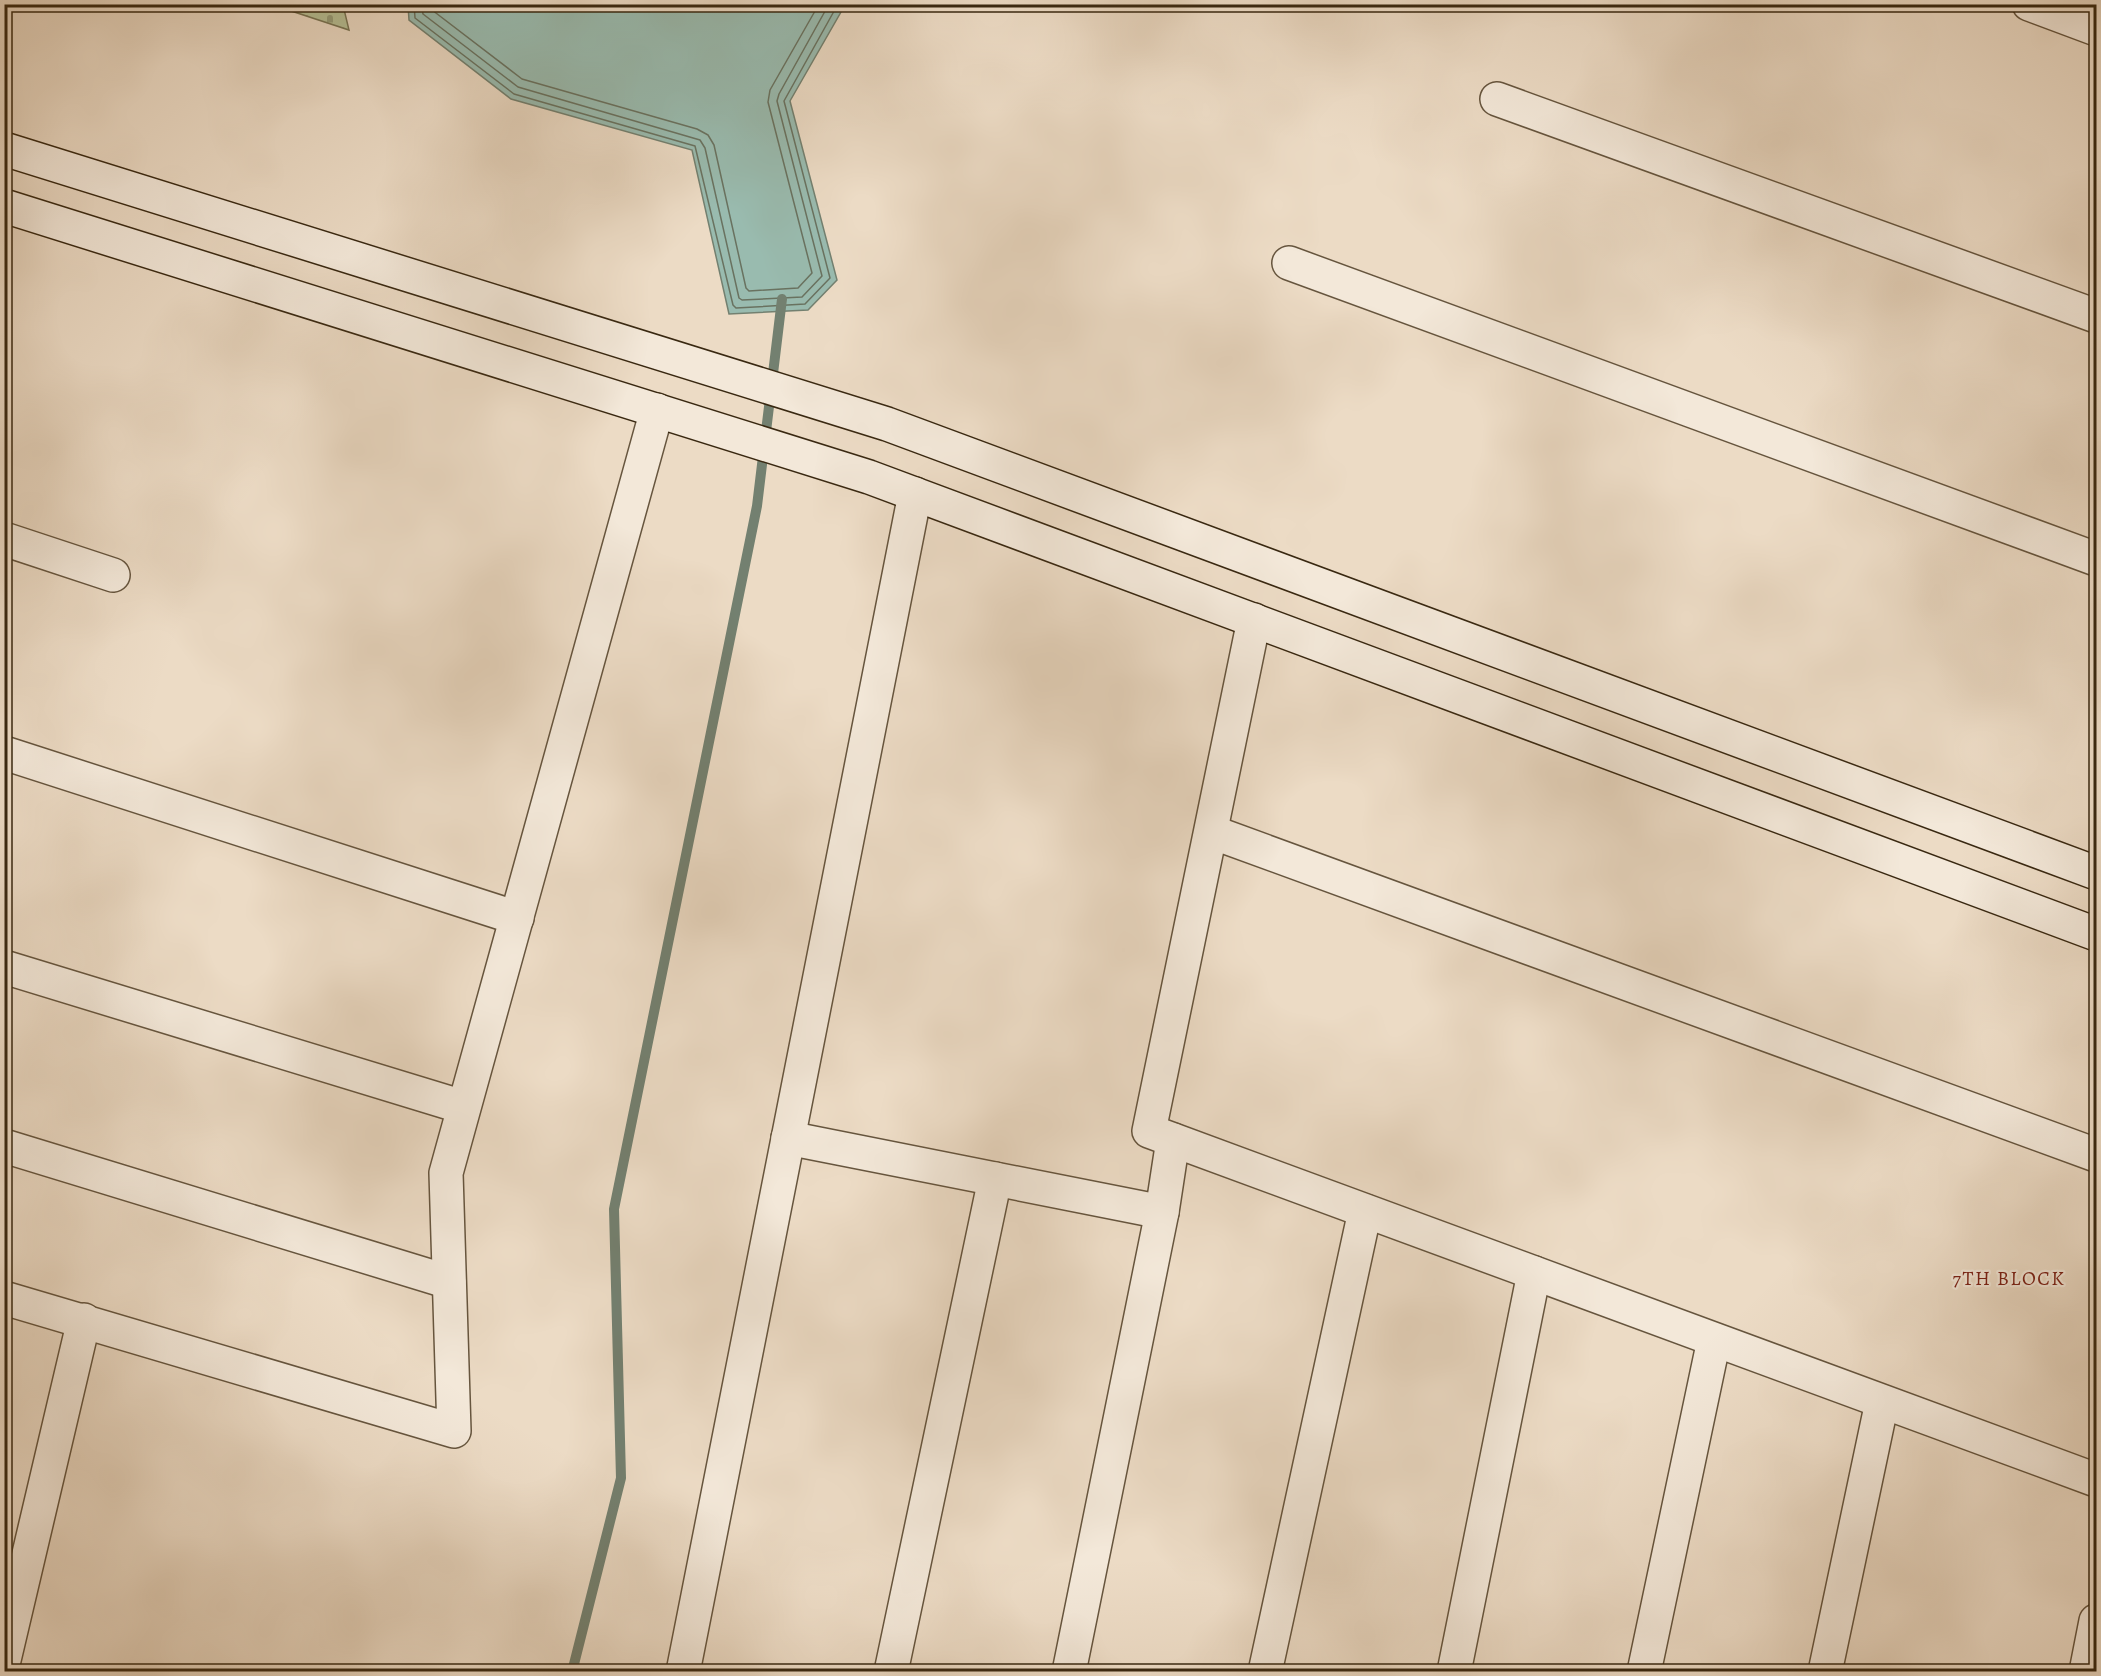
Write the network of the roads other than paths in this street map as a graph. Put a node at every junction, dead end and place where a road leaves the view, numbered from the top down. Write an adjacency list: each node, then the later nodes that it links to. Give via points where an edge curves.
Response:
1 (2029, 4): 2 (street)
2 (2097, 29)
3 (1497, 99): 7 (street)
4 (4, 149): 16 (street, via 887,424)
5 (4, 207): 8 (street)
6 (1289, 263): 11 (street)
7 (2097, 316)
8 (657, 410): 9 (street); 17 (street)
9 (915, 494): 13 (street); 21 (street)
10 (4, 539): 12 (street)
11 (2097, 559)
12 (113, 574)
13 (1254, 620): 15 (street); 18 (street)
14 (4, 753): 17 (street)
15 (1212, 832): 22 (street, via 1149,1131); 24 (street)
16 (2097, 873)
17 (517, 918): 20 (street)
18 (2097, 934)
19 (4, 967): 20 (street)
20 (463, 1107): 29 (street, via 446,1173)
21 (788, 1138): 25 (street); 37 (street)
22 (1173, 1140): 26 (street); 27 (street)
23 (4, 1146): 29 (street)
24 (2097, 1155)
25 (995, 1179): 27 (street); 38 (street)
26 (1365, 1211): 28 (street); 40 (street)
27 (1162, 1212): 39 (street)
28 (1534, 1273): 32 (street); 41 (street)
29 (449, 1282): 31 (street, via 454,1431)
30 (4, 1298): 31 (street)
31 (84, 1320): 36 (street)
32 (1714, 1340): 33 (street); 42 (street)
33 (1882, 1402): 34 (street); 43 (street)
34 (2097, 1480)
35 (2097, 1621): 44 (street)
36 (4, 1660)
37 (683, 1671)
38 (891, 1671)
39 (1069, 1671)
40 (1265, 1671)
41 (1454, 1671)
42 (1644, 1671)
43 (1825, 1671)
44 (2086, 1671)

